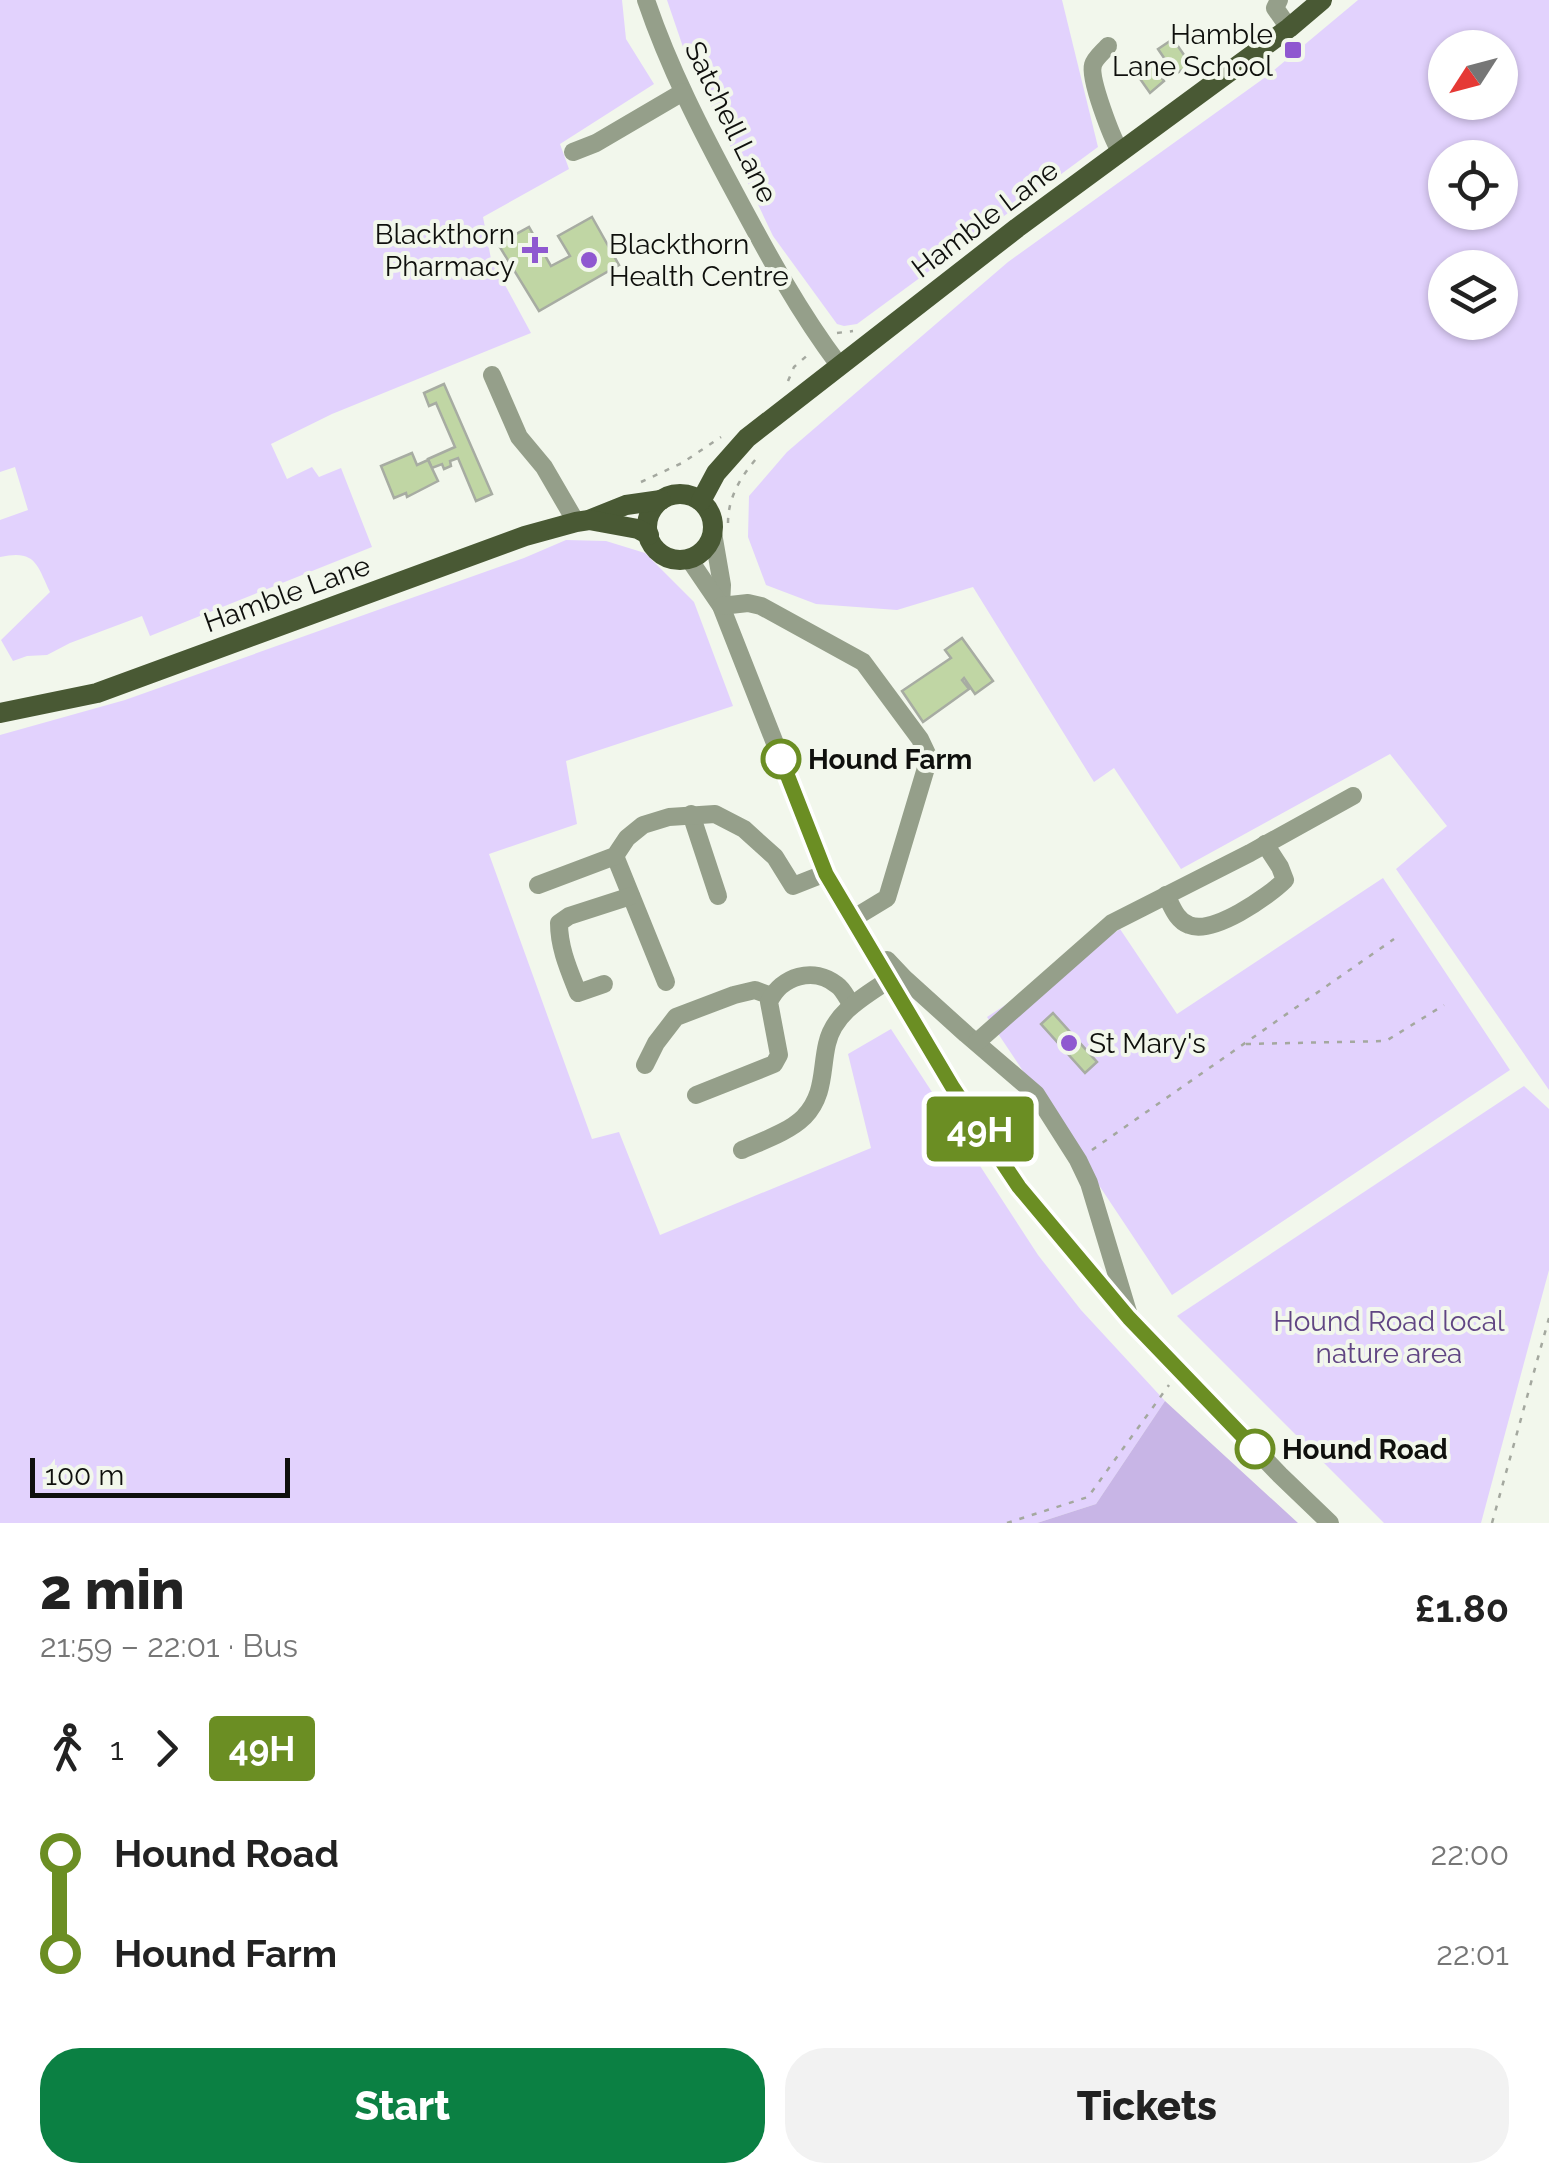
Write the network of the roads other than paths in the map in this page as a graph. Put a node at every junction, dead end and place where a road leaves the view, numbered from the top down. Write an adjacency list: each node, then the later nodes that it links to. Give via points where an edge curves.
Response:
1 (646, 0): 6 (street, Satchell Lane)
2 (1279, 0): 4 (street, via 1275,8)
3 (1322, 0): 4 (main road, Hamble Lane)
4 (1289, 28): 7 (main road, Hamble Lane)
5 (1108, 46): 7 (street, via 1092,74)
6 (682, 92): 8 (street); 9 (street, Satchell Lane, via 764,248)
7 (1120, 151): 9 (main road, Hamble Lane)
8 (574, 152)
9 (839, 365): 12 (main road, Hamble Lane, via 747,438)
10 (492, 375): 13 (street, via 519,438)
11 (661, 500): 12 (main road, via 677,494); 13 (main road); 15 (main road, via 648,519)
12 (701, 502): 14 (main road)
13 (583, 521): 15 (main road, Hamble Lane, via 638,528); 18 (main road, Hamble Lane, via 525,536 97,693)
14 (713, 533): 16 (main road, via 701,553); 17 (street)
15 (647, 543): 16 (main road, Hamble Lane)
16 (681, 563): 17 (street)
17 (721, 606): 23 (street); 28 (street, via 761,606 864,662 929,758 887,898)
18 (0, 713)
19 (1353, 796): 21 (street)
20 (691, 814): 22 (street, via 643,825); 23 (street, via 715,814 744,829 775,857 793,886); 27 (street)
21 (1266, 844): 25 (street); 25 (street, via 1285,880 1218,925 1192,927 1178,918)
22 (615, 856): 24 (street); 26 (street)
23 (826, 874): 28 (street)
24 (538, 885)
25 (1166, 895): 34 (street, via 1112,923)
26 (631, 896): 30 (street); 31 (street, via 559,923 578,993)
27 (718, 896)
28 (857, 925): 29 (street); 34 (street, via 904,978)
29 (890, 979): 33 (street); 38 (street, via 1019,1187)
30 (666, 982)
31 (604, 984)
32 (772, 996): 33 (street, via 793,977 812,975 839,986); 35 (street, via 755,990 676,1017); 36 (street, via 779,1055 774,1064)
33 (851, 1004): 37 (street, via 827,1042 825,1072 804,1117)
34 (977, 1042): 38 (street, via 1036,1094 1078,1160)
35 (645, 1065)
36 (696, 1095)
37 (742, 1150)
38 (1129, 1318): 39 (street)
39 (1330, 1523)

